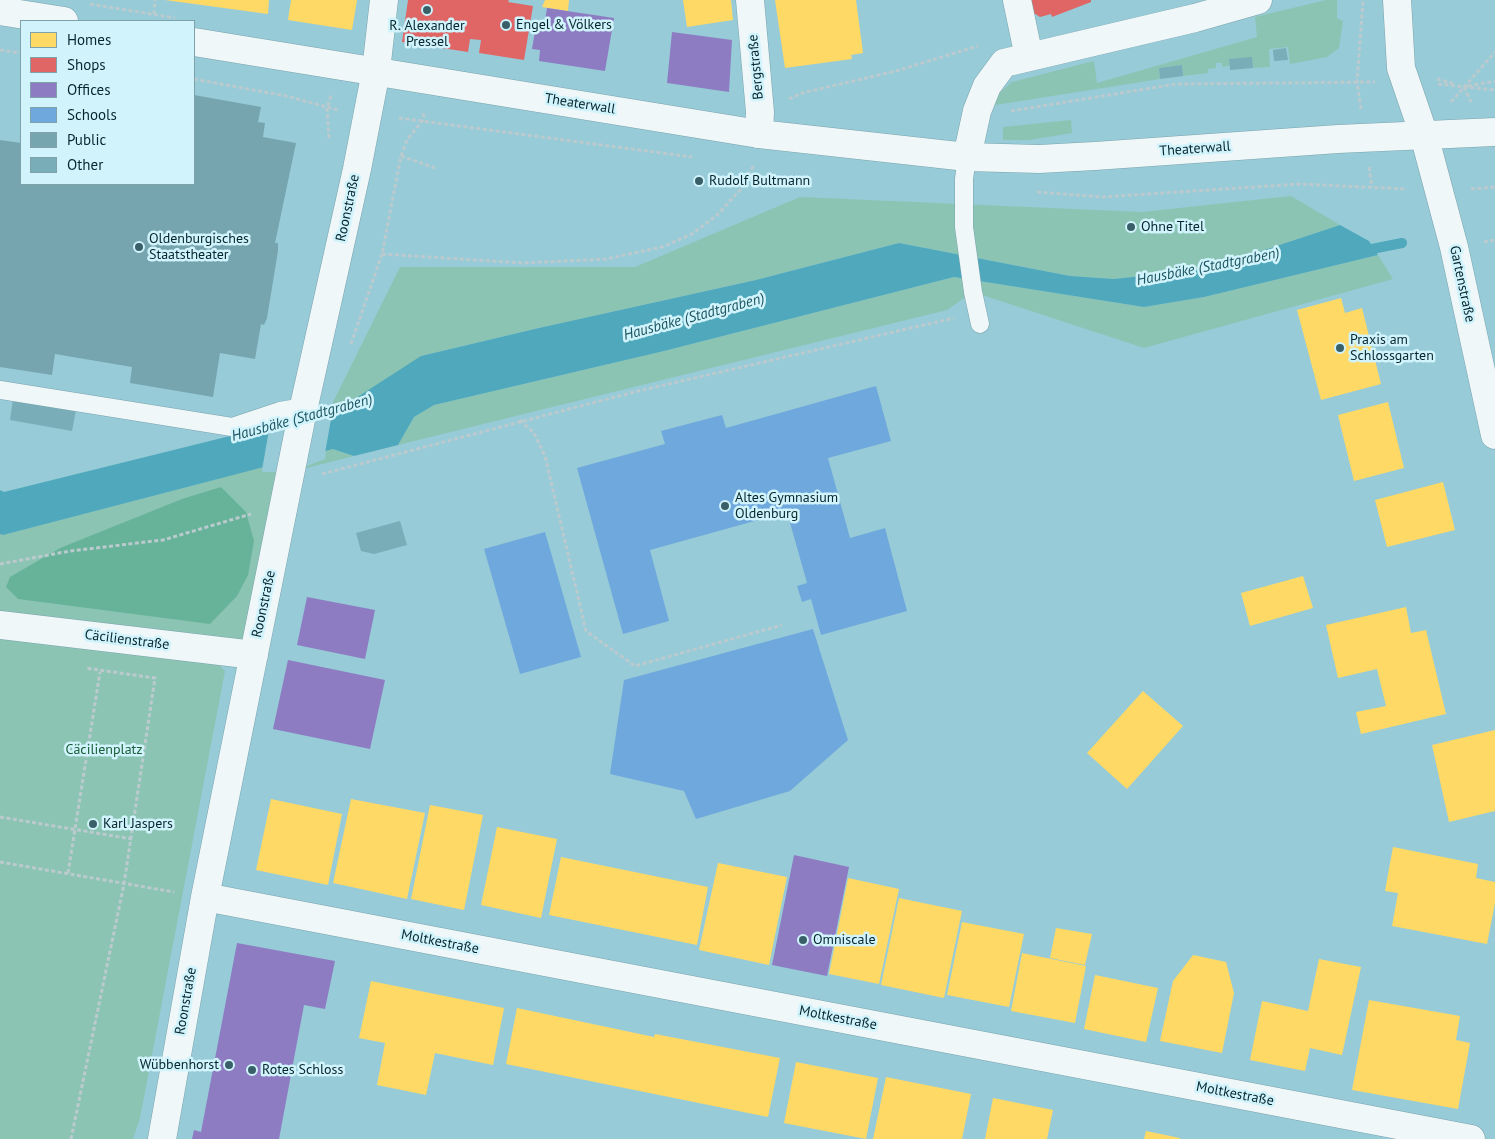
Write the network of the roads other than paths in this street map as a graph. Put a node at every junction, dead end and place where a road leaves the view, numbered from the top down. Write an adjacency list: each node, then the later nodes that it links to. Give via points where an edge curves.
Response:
1 (384, 0): 10 (street, Roonstraße)
2 (750, 0): 11 (street, Bergstraße)
3 (1016, 0): 9 (street)
4 (1258, 0): 9 (street, via 1195,18)
5 (1397, 0): 13 (street, Gartenstraße, via 1401,68)
6 (0, 12): 7 (street)
7 (57, 20)
8 (195, 42): 10 (street, Theaterwall)
9 (1026, 45): 14 (street, via 1004,63 987,86)
10 (376, 71): 11 (street, Theaterwall); 17 (street, Roonstraße)
11 (759, 123): 14 (street, Theaterwall)
12 (1495, 132): 13 (street, Theaterwall)
13 (1424, 136): 14 (street, Theaterwall, via 1039,159); 18 (street, Gartenstraße, via 1440,191)
14 (967, 157): 15 (lane, via 964,227)
15 (978, 318)
16 (0, 390): 17 (lane, via 232,426 280,411)
17 (303, 411): 20 (street, Roonstraße)
18 (1495, 435)
19 (0, 625): 20 (street, Cäcilienstraße)
20 (254, 655): 21 (street, Roonstraße)
21 (205, 897): 22 (street, Roonstraße); 23 (street, Moltkestraße)
22 (162, 1139)
23 (1471, 1139)

